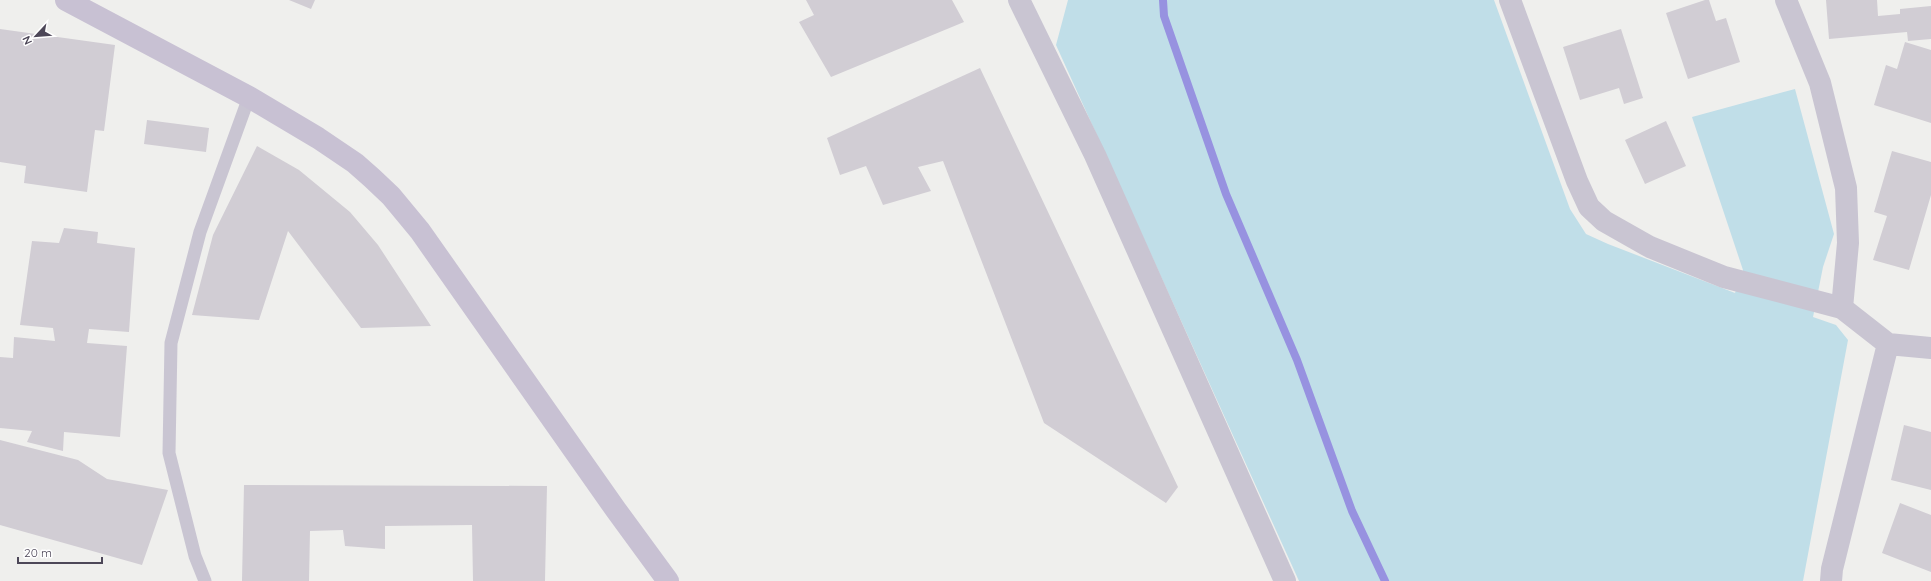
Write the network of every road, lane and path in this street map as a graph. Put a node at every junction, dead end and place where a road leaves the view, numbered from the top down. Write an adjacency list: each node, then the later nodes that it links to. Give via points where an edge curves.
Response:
1 (66, 0): 5 (main road)
2 (1019, 0): 11 (street, via 1095,154)
3 (1510, 0): 6 (street, via 1577,181 1590,207 1604,221 1650,247 1724,277)
4 (1786, 0): 6 (street, via 1820,83 1846,188 1848,243)
5 (249, 97): 9 (lane, via 200,232 171,342 168,453 193,549); 10 (main road, via 355,163 391,196 420,231)
6 (1842, 308): 7 (street)
7 (1888, 344): 8 (street); 12 (street, via 1849,493 1832,569)
8 (1931, 348)
9 (205, 581)
10 (668, 581)
11 (1285, 581)
12 (1832, 581)

